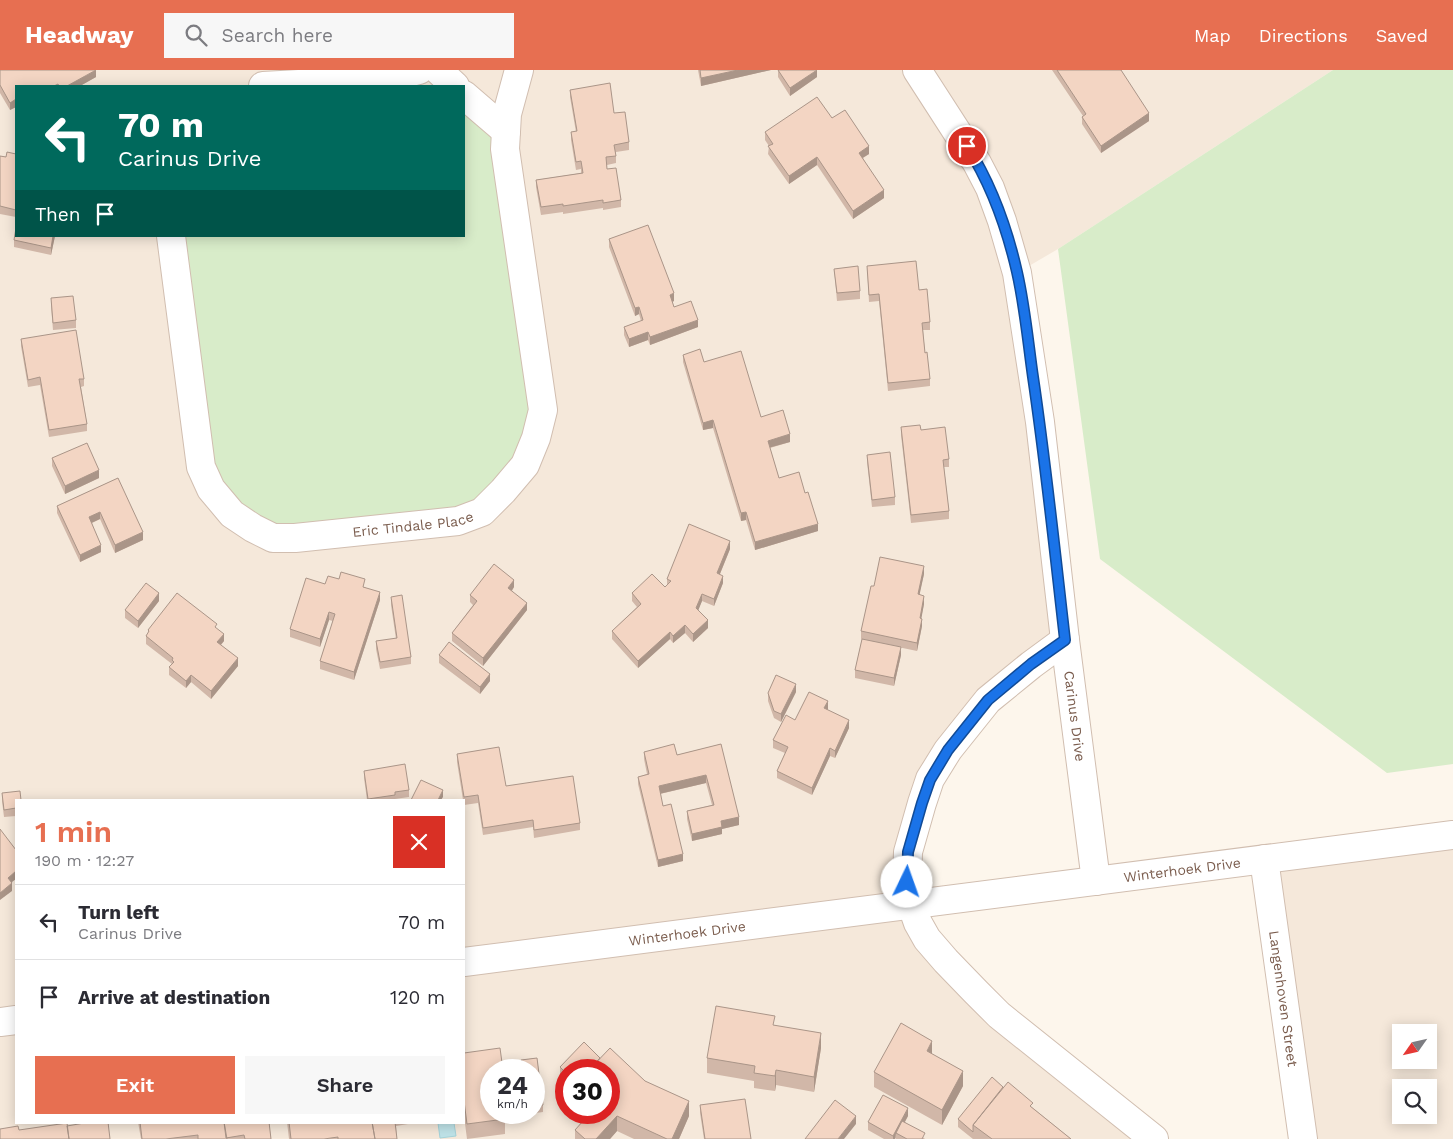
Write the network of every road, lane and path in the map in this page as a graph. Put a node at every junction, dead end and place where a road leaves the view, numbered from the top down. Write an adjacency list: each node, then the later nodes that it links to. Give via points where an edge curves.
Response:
1 (419, 70): 5 (street, via 352,81)
2 (438, 70): 6 (street)
3 (518, 70): 8 (street, Eric Tindale Place)
4 (917, 70): 10 (street, Carinus Drive, via 990,188 1017,273 1040,422)
5 (282, 85)
6 (454, 85)
7 (465, 96): 8 (street)
8 (506, 131): 9 (street, Eric Tindale Place, via 505,149 543,410 525,465 482,512 458,521 273,538 232,514 211,489 201,467)
9 (171, 237)
10 (1065, 640): 13 (street, Carinus Drive); 14 (street, via 988,700 948,750 930,780 908,852 907,882)
11 (1453, 835): 12 (street, Winterhoek Drive)
12 (1264, 859): 13 (street, Winterhoek Drive); 19 (street, Langenhoven Street)
13 (1096, 881): 14 (street, Winterhoek Drive)
14 (911, 904): 15 (street, Winterhoek Drive); 18 (street, via 927,939 999,1015)
15 (465, 962)
16 (15, 1020): 17 (street)
17 (0, 1022)
18 (1154, 1139)
19 (1303, 1139)

